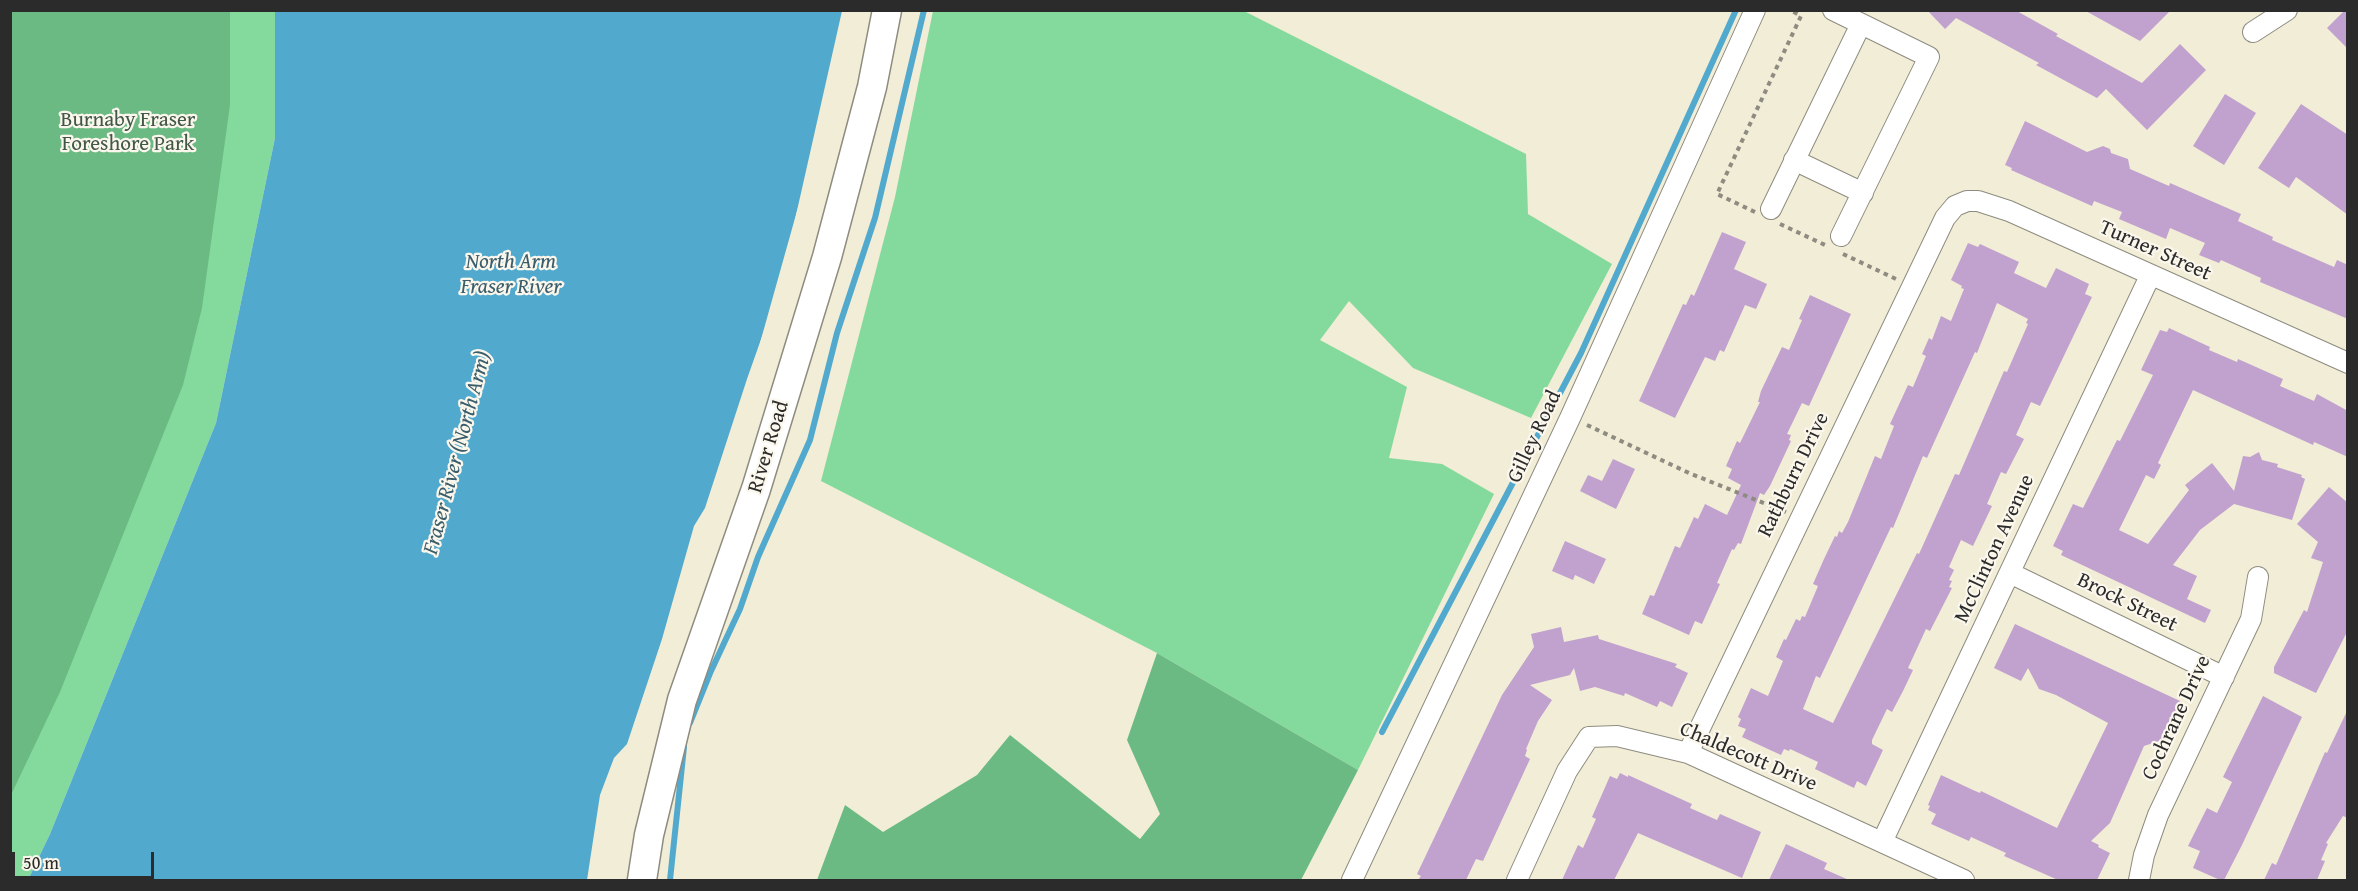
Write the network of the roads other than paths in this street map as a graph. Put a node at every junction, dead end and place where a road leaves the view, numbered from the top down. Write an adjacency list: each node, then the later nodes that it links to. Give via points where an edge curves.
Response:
1 (887, 10): 19 (street, River Road, via 872,87 827,257 756,489 682,700)
2 (1755, 10): 20 (street, Gilley Road, via 1570,418)
3 (1833, 10): 5 (street)
4 (2287, 10): 6 (street)
5 (1862, 24): 7 (street); 8 (street, via 1929,57)
6 (2253, 32)
7 (1794, 160): 8 (street); 9 (street)
8 (1863, 193): 11 (street)
9 (1771, 209)
10 (1945, 218): 12 (street, Turner Street, via 1955,206 1967,201 1985,202); 17 (street, Rathburn Drive)
11 (1841, 236)
12 (2150, 276): 13 (street, Turner Street); 14 (street, McClinton Avenue)
13 (2348, 363)
14 (2010, 573): 16 (street, Brock Street); 18 (street, McClinton Avenue)
15 (2258, 577): 16 (street, Cochrane Drive, via 2251,619)
16 (2224, 677): 23 (street, Cochrane Drive, via 2158,815)
17 (1688, 753): 18 (street, Chaldecott Drive); 21 (street, Chaldecott Drive, via 1617,736 1589,737 1567,771)
18 (1882, 842): 22 (street, Chaldecott Drive)
19 (642, 880)
20 (1352, 880)
21 (1517, 880)
22 (1964, 880)
23 (2139, 880)

